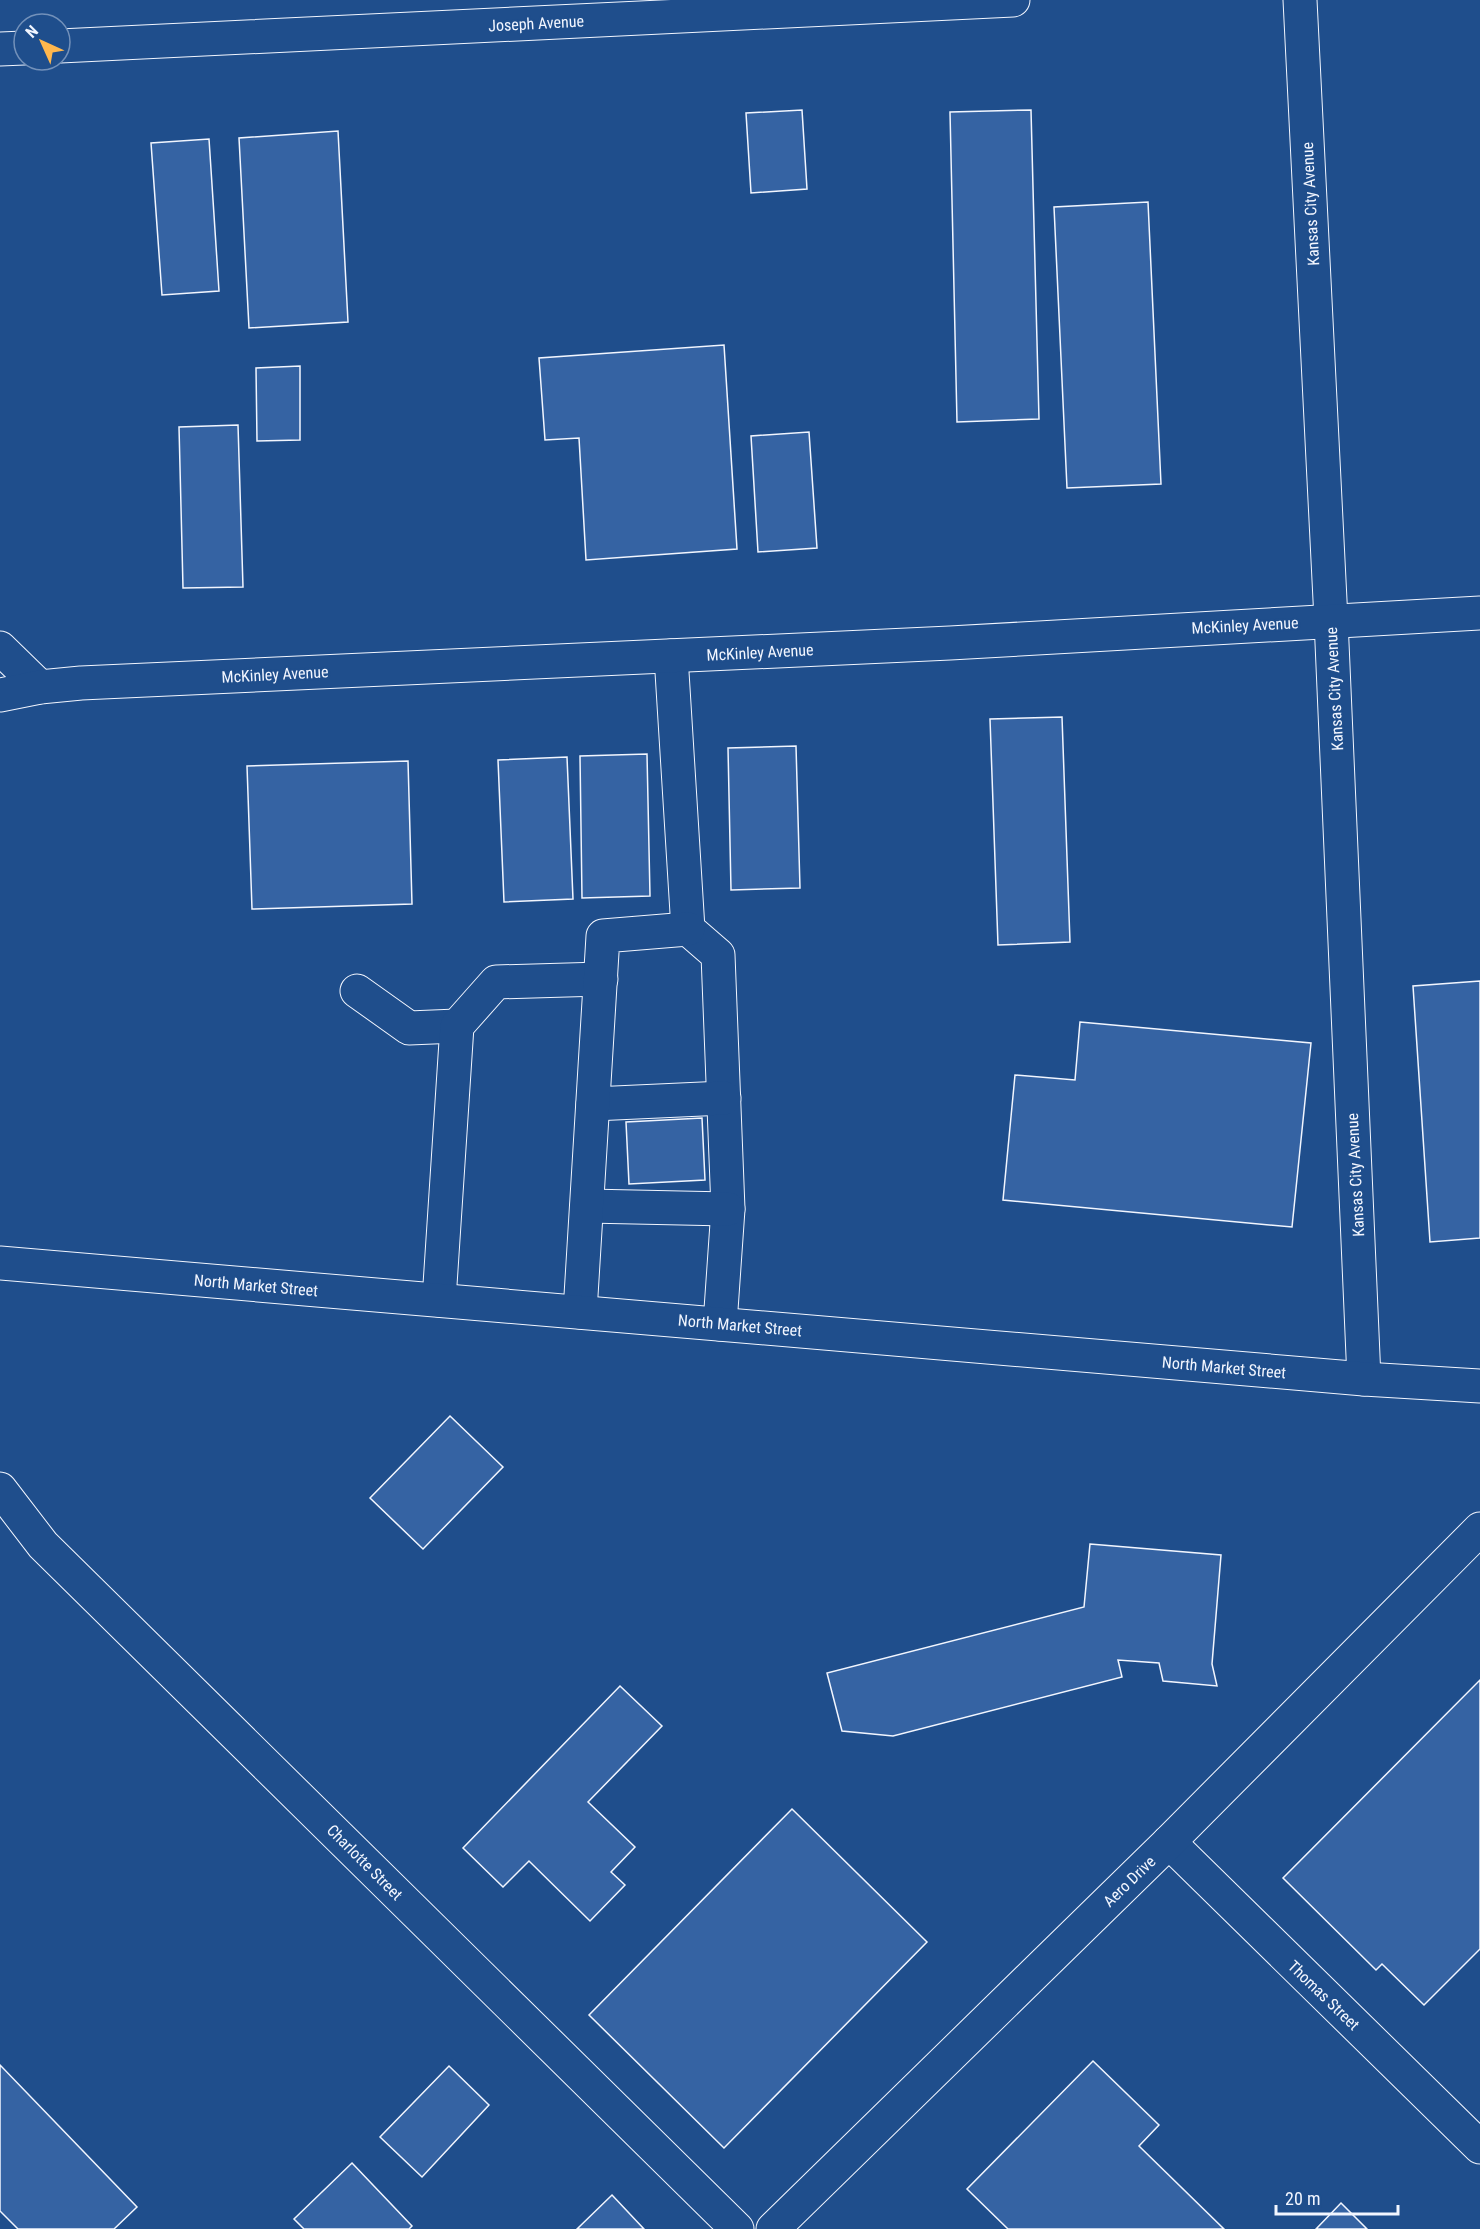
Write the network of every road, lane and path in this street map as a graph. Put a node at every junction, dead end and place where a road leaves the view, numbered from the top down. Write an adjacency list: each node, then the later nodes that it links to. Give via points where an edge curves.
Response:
1 (1013, 0): 3 (street, Joseph Avenue)
2 (1300, 0): 6 (street, Kansas City Avenue)
3 (769, 6): 4 (street, Joseph Avenue)
4 (72, 45)
5 (1480, 613): 6 (street, McKinley Avenue)
6 (1331, 620): 8 (street, McKinley Avenue); 23 (street, Kansas City Avenue)
7 (0, 648): 9 (street)
8 (671, 656): 9 (street, McKinley Avenue); 11 (street)
9 (40, 687): 10 (street, McKinley Avenue)
10 (0, 695)
11 (688, 929): 12 (street, via 603,936); 15 (street, via 718,956)
12 (601, 979): 14 (street, via 496,981); 16 (street)
13 (357, 991): 14 (street, via 409,1028)
14 (457, 1026): 20 (street)
15 (724, 1098): 16 (street); 18 (street)
16 (593, 1104): 17 (street)
17 (587, 1206): 18 (street); 21 (street)
18 (728, 1209): 22 (street)
19 (0, 1263): 20 (street, North Market Street)
20 (439, 1300): 21 (street, North Market Street)
21 (580, 1312): 22 (street, North Market Street)
22 (720, 1324): 23 (street, North Market Street)
23 (1364, 1379): 24 (street, North Market Street)
24 (1480, 1386)
25 (0, 1489): 29 (street, Charlotte Street, via 44,1545)
26 (1480, 1529): 27 (street, Aero Drive)
27 (1168, 1842): 28 (street, Thomas Street); 30 (street, Aero Drive)
28 (1480, 2147)
29 (737, 2229)
30 (773, 2229)

